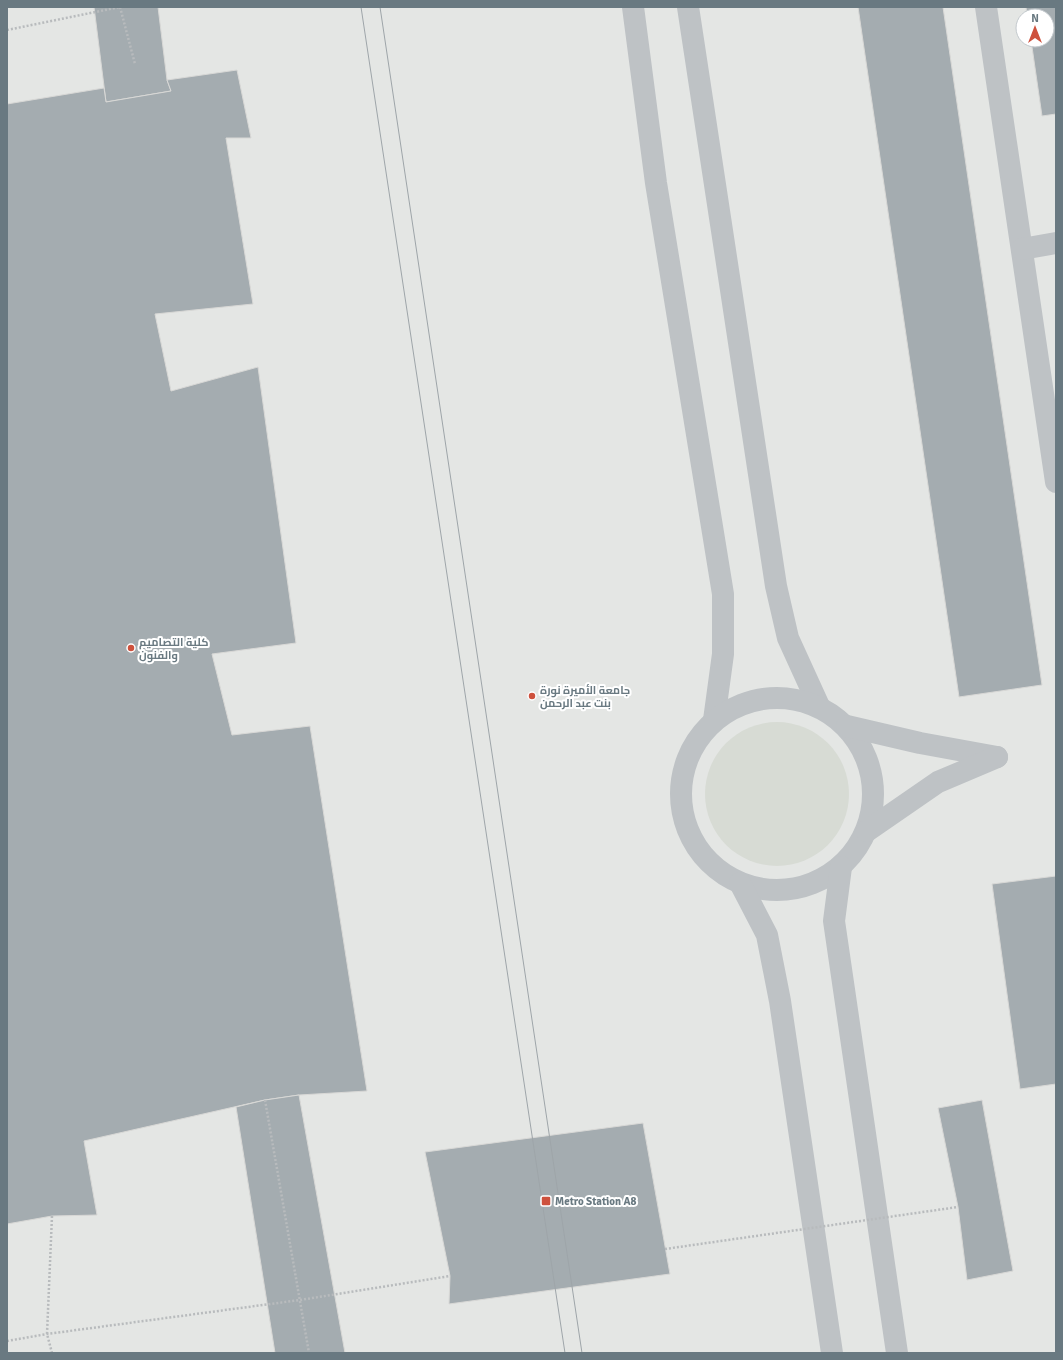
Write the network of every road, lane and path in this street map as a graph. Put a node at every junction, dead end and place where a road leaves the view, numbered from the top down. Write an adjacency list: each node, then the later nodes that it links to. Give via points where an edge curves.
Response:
1 (120, 7): 5 (path); 6 (path)
2 (633, 7): 11 (street, via 656,183 723,594 723,654)
3 (688, 7): 10 (street, via 776,586 788,638)
4 (986, 7): 8 (street)
5 (7, 30)
6 (135, 64)
7 (1056, 243): 8 (street)
8 (1022, 249): 9 (street)
9 (1056, 482)
10 (819, 706): 11 (street, via 792,698 764,698 737,705); 12 (street)
11 (714, 720): 15 (street, via 695,741 684,767 680,795 684,823 697,848 716,869)
12 (847, 726): 13 (street, via 863,749 872,775 874,804); 13 (street, via 997,757 938,782)
13 (867, 831): 14 (street, via 856,850)
14 (841, 867): 15 (street, via 818,881 793,889 766,890); 27 (street, via 834,920)
15 (740, 883): 26 (street, via 767,935 780,1000)
16 (266, 1100): 21 (path)
17 (958, 1207): 19 (path, bridge)
18 (52, 1216): 22 (path)
19 (665, 1250)
20 (450, 1276): 21 (path)
21 (300, 1300): 22 (path); 25 (path)
22 (47, 1334): 23 (path); 24 (path)
23 (7, 1341)
24 (52, 1353)
25 (309, 1353)
26 (832, 1353)
27 (897, 1353)

